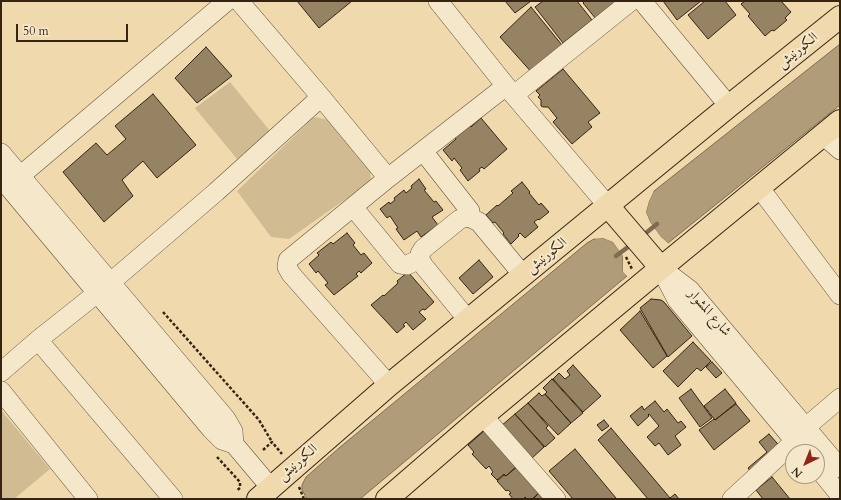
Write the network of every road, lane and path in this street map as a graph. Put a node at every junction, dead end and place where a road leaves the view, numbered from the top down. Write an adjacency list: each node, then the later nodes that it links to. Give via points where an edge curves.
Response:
1 (239, 1): 8 (street)
2 (438, 1): 7 (street)
3 (631, 1): 7 (street)
4 (642, 1): 9 (street)
5 (219, 4): 15 (street)
6 (840, 17): 9 (main road, الكورنيش)
7 (510, 90): 13 (street); 20 (street)
8 (321, 97): 17 (street); 25 (street, via 216,192)
9 (729, 106): 20 (main road, الكورنيش)
10 (840, 121): 11 (main road)
11 (823, 135): 12 (street); 18 (main road)
12 (840, 150)
13 (423, 151): 17 (street); 21 (street, via 470,211)
14 (1, 153): 15 (street)
15 (20, 176): 25 (street)
16 (1, 178): 25 (street)
17 (388, 178): 19 (street)
18 (759, 187): 23 (main road); 26 (street)
19 (353, 207): 22 (street, via 400,264 407,265); 31 (street, via 294,254 288,260 287,267)
20 (614, 212): 23 (main road); 24 (main road, الكورنيش)
21 (469, 218): 22 (street, via 460,219 423,249); 24 (street, via 479,222)
22 (420, 259): 28 (street)
23 (656, 262): 34 (main road); 35 (street, شارع المشوار, via 677,300)
24 (523, 275): 28 (main road, الكورنيش)
25 (104, 287): 29 (street); 45 (street, via 216,435 234,444)
26 (840, 295)
27 (164, 312): 36 (path, via 259,420)
28 (468, 320): 31 (main road, الكورنيش)
29 (38, 340): 30 (street); 47 (street)
30 (1, 372)
31 (389, 385): 45 (main road, الكورنيش)
32 (1, 391): 46 (street)
33 (840, 398): 35 (street)
34 (483, 416): 49 (main road); 50 (street)
35 (801, 440): 40 (street, شارع المشوار); 51 (street)
36 (272, 442): 37 (path); 39 (path)
37 (263, 450)
38 (213, 452): 43 (path, via 240,482 240,488)
39 (283, 455)
40 (840, 468)
41 (825, 476): 44 (street)
42 (300, 482): 48 (path, via 300,491)
43 (236, 491)
44 (840, 494)
45 (270, 495)
46 (88, 499)
47 (173, 499)
48 (304, 499)
49 (387, 499)
50 (556, 499)
51 (732, 499)

